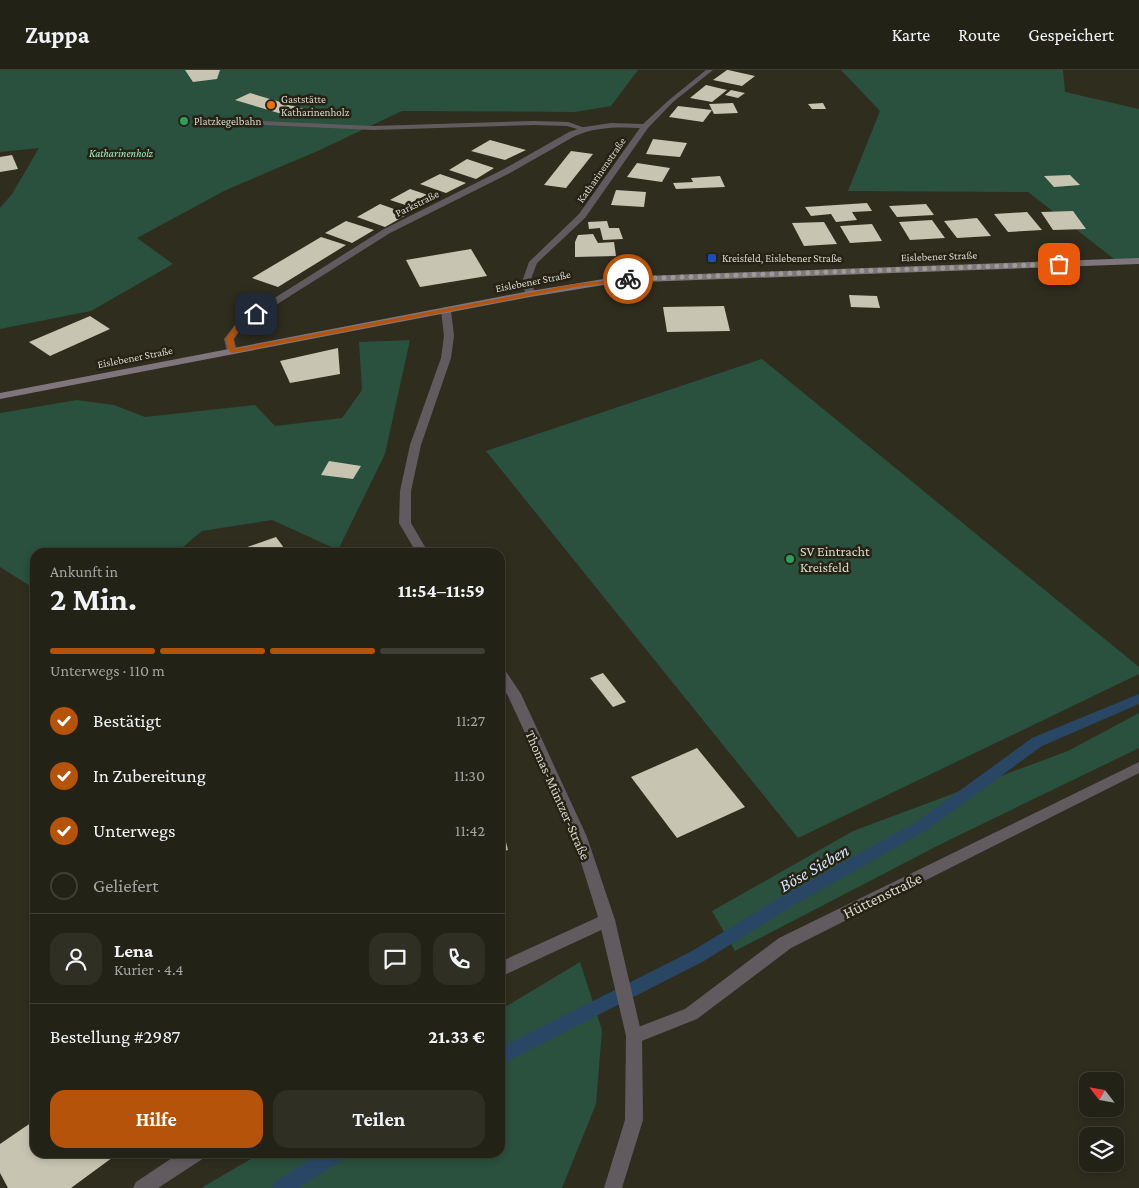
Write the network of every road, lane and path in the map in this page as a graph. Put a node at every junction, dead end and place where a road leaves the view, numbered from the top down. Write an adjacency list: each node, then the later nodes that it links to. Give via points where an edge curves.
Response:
1 (710, 70): 3 (street, Katharinenstraße)
2 (241, 122): 4 (street, via 374,128 534,123 568,124)
3 (645, 126): 4 (street, Parkstraße, via 611,125); 6 (street, Katharinenstraße, via 582,216 533,262 528,279)
4 (584, 129): 8 (street, Parkstraße, via 387,231 240,323 230,339)
5 (1139, 261): 6 (main road, Eislebener Straße, via 678,276 616,280)
6 (530, 294): 7 (main road, Eislebener Straße)
7 (446, 310): 8 (main road, Eislebener Straße); 10 (street, via 450,330 446,363 408,472 404,521)
8 (232, 351): 9 (main road, Eislebener Straße)
9 (0, 396)
10 (420, 548)
11 (505, 680): 13 (street, Thomas-Müntzer-Straße, via 580,837)
12 (1139, 767): 15 (street, Hüttenstraße, via 785,942 691,1014)
13 (607, 920): 14 (street); 15 (street, Thomas-Müntzer-Straße)
14 (505, 967)
15 (634, 1036): 18 (street, Thomas-Müntzer-Straße, via 634,1120)
16 (189, 1158): 17 (street)
17 (142, 1188)
18 (613, 1188)

